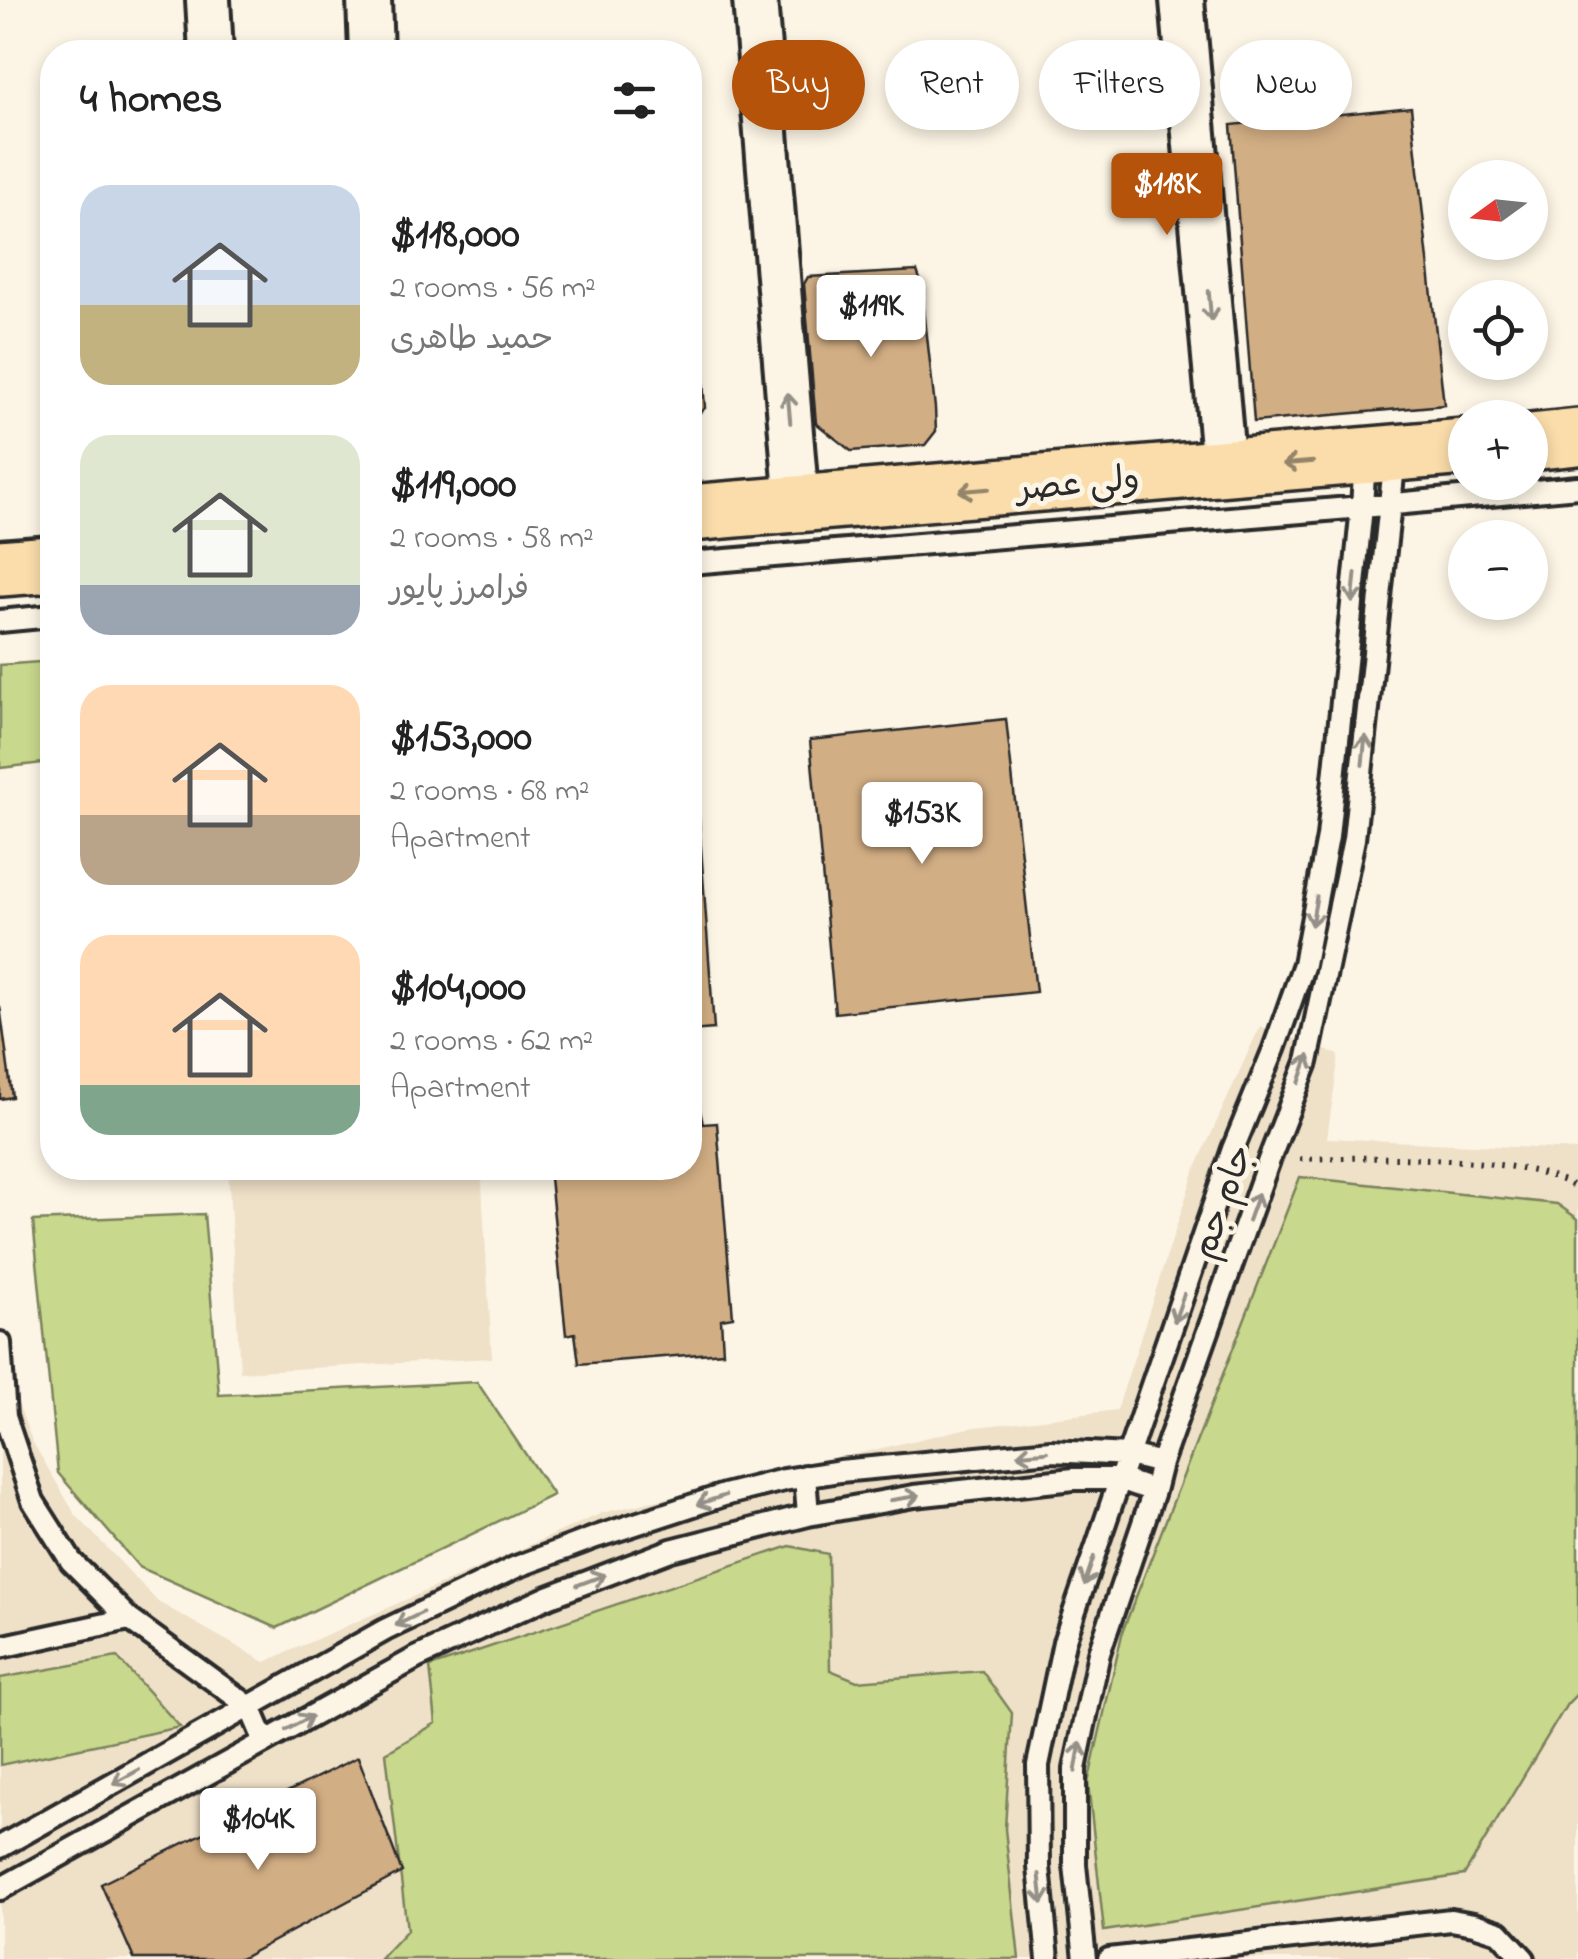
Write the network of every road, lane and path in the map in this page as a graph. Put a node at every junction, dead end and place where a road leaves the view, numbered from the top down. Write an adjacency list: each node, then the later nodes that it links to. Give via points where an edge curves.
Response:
1 (208, 0): 5 (street)
2 (369, 0): 6 (street)
3 (755, 0): 13 (street, one-way to 3)
4 (1182, 0): 10 (street, one-way to 10)
5 (210, 40)
6 (371, 40)
7 (1578, 437): 8 (main road)
8 (1548, 440)
9 (1448, 453): 11 (main road, ولی عصر)
10 (1224, 470): 11 (main road, ولی عصر, one-way to 10); 13 (main road, ولی عصر, one-way to 13)
11 (1378, 480): 12 (lane); 15 (lane); 20 (lane, جام جم, one-way to 20); 21 (lane, جام جم, one-way to 11)
12 (1578, 486)
13 (796, 505): 14 (main road, ولی عصر)
14 (702, 512)
15 (702, 562)
16 (40, 565): 17 (main road)
17 (0, 568)
18 (40, 617): 19 (lane)
19 (0, 621)
20 (1328, 837): 21 (lane); 25 (lane, جام جم, one-way to 25, via 1304,964)
21 (1354, 839): 22 (lane, جام جم, one-way to 21, via 1307,1062)
22 (1269, 1160): 23 (path, via 1508,1164); 26 (lane, جام جم, one-way to 22)
23 (1578, 1189)
24 (0, 1342): 31 (lane, via 5,1418 33,1501 71,1561)
25 (1129, 1455): 26 (lane); 27 (lane, one-way to 27, via 1051,1451); 28 (lane, جام جم)
26 (1161, 1464): 29 (lane, جام جم)
27 (805, 1476): 30 (lane); 33 (lane, one-way to 33, via 724,1495 516,1567)
28 (1120, 1479): 29 (lane); 30 (lane, one-way to 28, via 914,1496); 37 (lane, جام جم, one-way to 37, via 1064,1642 1038,1765)
29 (1154, 1490): 38 (lane, جام جم, one-way to 29, via 1074,1769 1100,1652)
30 (808, 1515): 34 (lane, one-way to 30, via 416,1658 548,1597 671,1550)
31 (129, 1619): 32 (lane); 33 (lane)
32 (0, 1647)
33 (250, 1706): 34 (lane); 35 (lane, one-way to 35)
34 (264, 1742): 36 (lane)
35 (0, 1847)
36 (0, 1889)
37 (1048, 1959)
38 (1084, 1959)
39 (1109, 1959): 40 (lane, via 1452,1920 1499,1932)
40 (1524, 1959)

